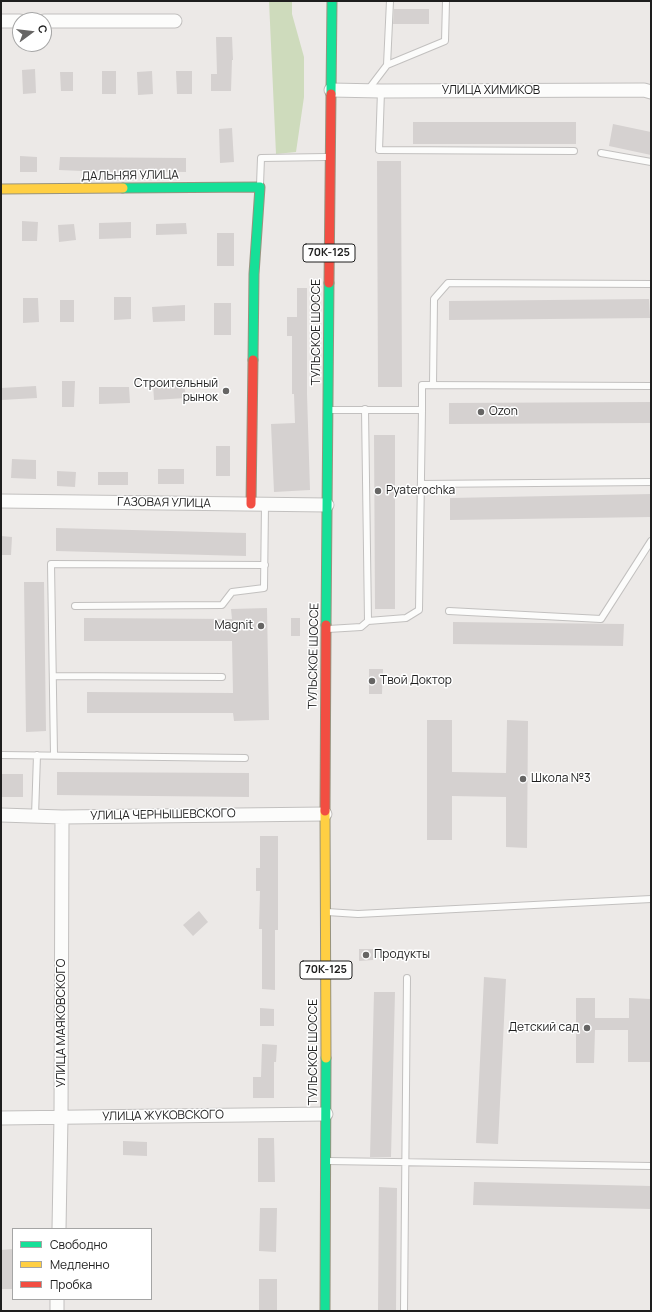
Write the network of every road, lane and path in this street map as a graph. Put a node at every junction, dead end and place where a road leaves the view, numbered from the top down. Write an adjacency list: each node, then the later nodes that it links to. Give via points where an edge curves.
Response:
1 (332, 1): 9 (main road, ТУЛЬСКОЕ ШОССЕ / 70К-125)
2 (390, 1): 8 (lane)
3 (446, 1): 8 (lane, via 445,41)
4 (1, 21): 5 (street)
5 (12, 21)
6 (52, 21): 7 (street)
7 (175, 21)
8 (387, 65): 10 (lane)
9 (331, 90): 10 (street, УЛИЦА ХИМИКОВ); 15 (main road, ТУЛЬСКОЕ ШОССЕ / 70К-125)
10 (367, 91): 11 (street, УЛИЦА ХИМИКОВ)
11 (381, 91): 12 (street, УЛИЦА ХИМИКОВ); 13 (lane, via 379,150)
12 (651, 92)
13 (574, 151)
14 (601, 152): 16 (lane)
15 (330, 156): 17 (lane, via 261,158); 23 (main road, ТУЛЬСКОЕ ШОССЕ / 70К-125)
16 (651, 162)
17 (260, 186): 18 (main road, ДАЛЬНЯЯ УЛИЦА); 28 (main road, via 254,274)
18 (1, 189)
19 (651, 284): 20 (lane, via 448,283 434,299)
20 (433, 385): 21 (lane); 24 (lane, via 422,385)
21 (651, 386)
22 (365, 409): 23 (lane); 24 (lane); 35 (lane)
23 (328, 410): 30 (main road, ТУЛЬСКОЕ ШОССЕ / 70К-125)
24 (422, 410): 26 (lane)
25 (651, 482): 26 (lane)
26 (421, 484): 35 (lane, via 419,610 406,618)
27 (1, 501): 28 (street, ГАЗОВАЯ УЛИЦА)
28 (251, 504): 29 (street, ГАЗОВАЯ УЛИЦА)
29 (265, 504): 30 (street, ГАЗОВАЯ УЛИЦА); 32 (lane)
30 (326, 505): 36 (main road, ТУЛЬСКОЕ ШОССЕ / 70К-125)
31 (651, 541): 34 (lane, via 601,619)
32 (265, 565): 33 (lane, via 264,588 232,592 222,605); 37 (lane, via 51,564)
33 (75, 606)
34 (450, 611)
35 (368, 621): 36 (lane, via 361,628)
36 (326, 629): 43 (main road, ТУЛЬСКОЕ ШОССЕ / 70К-125)
37 (53, 676): 38 (lane); 41 (lane)
38 (222, 677)
39 (1, 755): 40 (lane)
40 (37, 755): 41 (lane); 45 (lane)
41 (54, 755): 42 (lane)
42 (245, 758)
43 (325, 814): 46 (street, УЛИЦА ЧЕРНЫШЕВСКОГО); 48 (main road, ТУЛЬСКОЕ ШОССЕ / 70К-125)
44 (1, 815): 45 (street, УЛИЦА ЧЕРНЫШЕВСКОГО)
45 (35, 816): 46 (street, УЛИЦА ЧЕРНЫШЕВСКОГО)
46 (62, 817): 51 (street, УЛИЦА МАЯКОВСКОГО)
47 (651, 899): 48 (lane, via 358,914)
48 (326, 912): 50 (main road, ТУЛЬСКОЕ ШОССЕ / 70К-125)
49 (407, 978): 54 (lane)
50 (326, 1114): 51 (street, УЛИЦА ЖУКОВСКОГО); 53 (main road, ТУЛЬСКОЕ ШОССЕ / 70К-125)
51 (61, 1117): 52 (street, УЛИЦА ЖУКОВСКОГО); 56 (street, УЛИЦА МАЯКОВСКОГО)
52 (1, 1118)
53 (325, 1161): 54 (lane); 59 (main road, ТУЛЬСКОЕ ШОССЕ / 70К-125)
54 (405, 1161): 55 (lane); 60 (lane)
55 (651, 1166)
56 (59, 1228)
57 (57, 1300): 58 (street)
58 (57, 1311)
59 (325, 1311)
60 (404, 1311)

